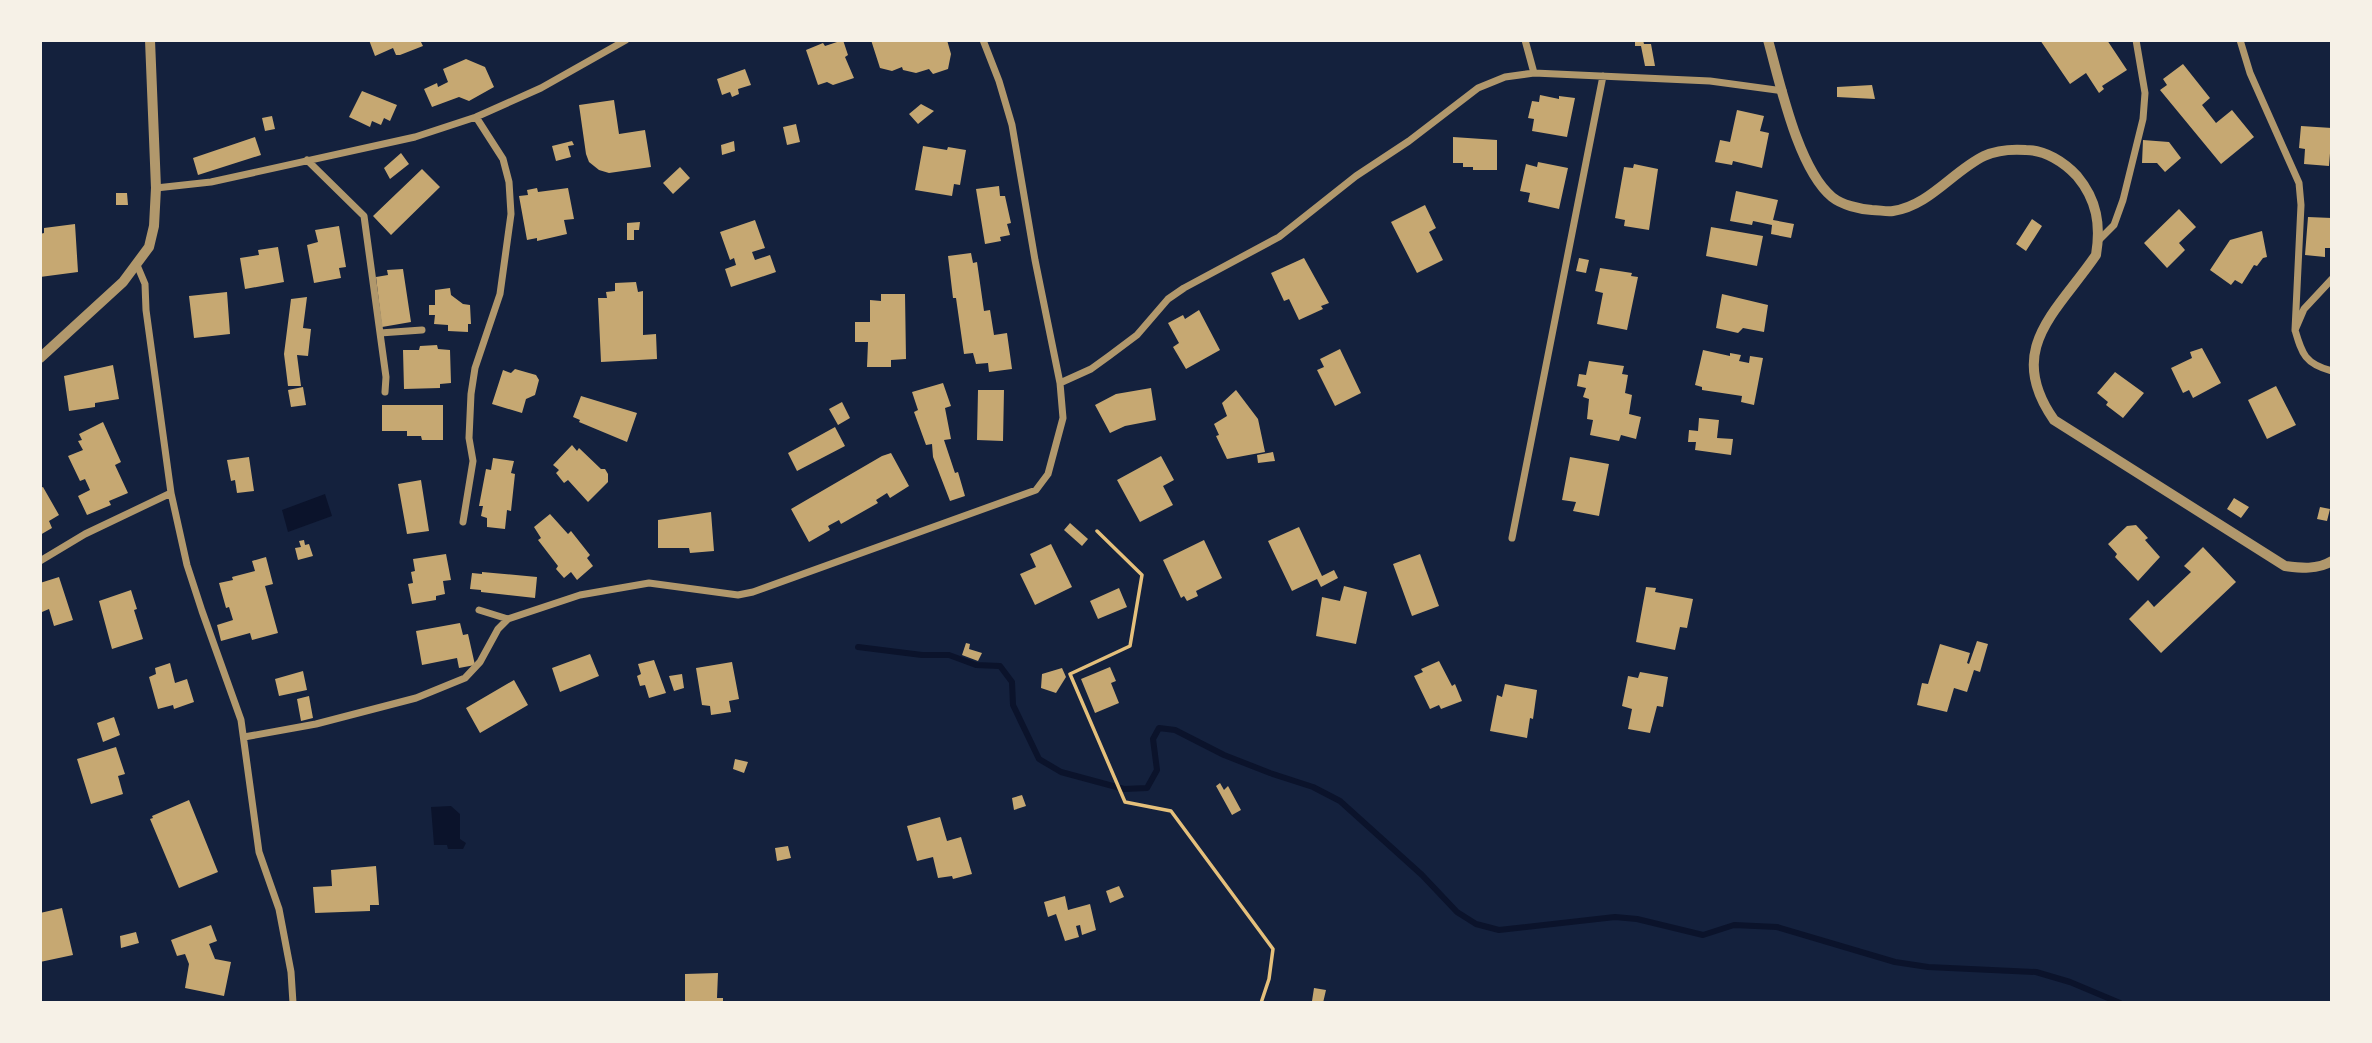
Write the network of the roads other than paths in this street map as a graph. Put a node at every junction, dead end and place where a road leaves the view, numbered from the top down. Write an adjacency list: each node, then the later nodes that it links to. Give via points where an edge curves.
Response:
1 (150, 40): 13 (street)
2 (625, 40): 11 (street, via 541,88)
3 (984, 40): 22 (street, via 1012,125)
4 (1525, 40): 8 (street)
5 (1768, 40): 10 (street)
6 (2136, 40): 14 (street, via 2145,93 2143,118 2114,225)
7 (2239, 40): 18 (street, via 2299,183)
8 (1534, 74): 9 (street); 22 (street, via 1505,77 1478,88 1279,237 1176,293 1137,335 1091,369)
9 (1603, 76): 10 (street, via 1710,81); 26 (street)
10 (1783, 91): 14 (street, via 1812,171 1834,199 1860,209 1893,211 1921,201 1984,156 2009,149 2034,150 2055,158 2088,189 2098,214)
11 (476, 117): 12 (street, via 415,137); 25 (street, via 503,159 511,214 500,293 475,368 469,438 473,461)
12 (307, 160): 13 (street, via 211,182); 19 (street, via 364,216)
13 (156, 188): 15 (street, via 149,247)
14 (2099, 240): 28 (street, via 2096,255 2039,333 2034,379 2054,420 2285,566 2306,569)
15 (137, 265): 20 (street); 24 (street, via 145,284)
16 (2332, 279): 18 (street, via 2304,309)
17 (422, 330): 19 (street)
18 (2295, 330): 21 (street, via 2302,354 2319,368)
19 (380, 333): 23 (street)
20 (40, 358)
21 (2332, 371)
22 (1060, 383): 30 (street, via 1063,418 1048,474 1036,490 1025,495 753,592 649,583 618,586)
23 (386, 392)
24 (171, 493): 27 (street); 31 (street, via 187,565)
25 (463, 522)
26 (1512, 538)
27 (40, 561)
28 (2332, 561)
29 (479, 610): 30 (street)
30 (508, 619): 31 (street, via 465,678 378,709)
31 (244, 737): 32 (street, via 259,852 279,909)
32 (293, 1003)

